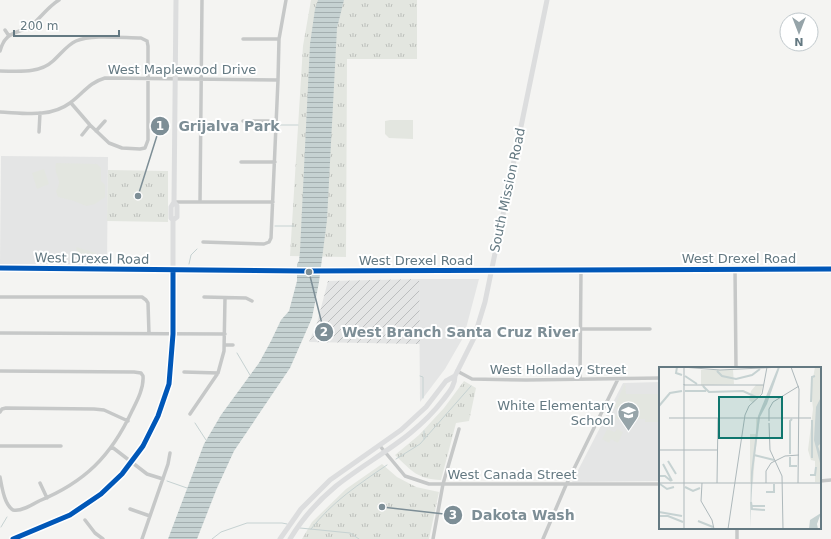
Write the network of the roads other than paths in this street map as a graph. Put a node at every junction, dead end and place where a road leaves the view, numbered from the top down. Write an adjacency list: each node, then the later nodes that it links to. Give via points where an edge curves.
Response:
1 (59, 0): 7 (street, via 33,24)
2 (176, 0): 12 (street)
3 (202, 0): 13 (street)
4 (286, 0): 9 (street)
5 (547, 0): 37 (street, South Mission Road)
6 (5, 30): 7 (street)
7 (9, 36): 10 (street)
8 (243, 39): 9 (street)
9 (279, 39): 15 (street)
10 (0, 51)
11 (0, 71): 14 (street, via 41,69 67,47 86,38 141,38 148,40)
12 (175, 78): 13 (street, West Maplewood Drive); 14 (street, West Maplewood Drive); 28 (street)
13 (201, 78): 15 (street, West Maplewood Drive); 29 (street)
14 (148, 79): 16 (street, West Maplewood Drive, via 97,80); 23 (street, via 146,148 130,149 115,146 104,140)
15 (278, 80): 21 (street)
16 (71, 103): 18 (street, West Maplewood Drive, via 55,112); 22 (street)
17 (0, 112): 18 (street, West Maplewood Drive)
18 (40, 113): 24 (street)
19 (105, 121): 23 (street)
20 (243, 121): 21 (street)
21 (276, 121): 27 (street)
22 (90, 125): 23 (street); 25 (street)
23 (96, 131)
24 (39, 132)
25 (82, 135)
26 (241, 162): 27 (street)
27 (275, 162): 30 (street)
28 (174, 202): 29 (street); 35 (street, via 177,212 173,220)
29 (200, 202): 30 (street)
30 (273, 202): 31 (street, via 270,243)
31 (203, 242)
32 (0, 268): 35 (street, West Drexel Road)
33 (831, 268): 34 (street, West Drexel Road)
34 (735, 269): 36 (street, West Drexel Road); 50 (street)
35 (173, 270): 37 (street, West Drexel Road); 46 (street)
36 (581, 270): 37 (street, West Drexel Road); 42 (street)
37 (490, 271): 54 (street, South Mission Road, via 478,325)
38 (0, 297): 45 (street, via 142,297 148,299)
39 (204, 297): 40 (street)
40 (225, 298): 41 (street, via 246,298); 47 (street)
41 (252, 301)
42 (581, 329): 43 (street); 56 (street)
43 (650, 329)
44 (0, 333): 45 (street)
45 (149, 334): 46 (street)
46 (173, 334): 47 (street); 68 (street, via 169,384 158,416)
47 (225, 334): 48 (street)
48 (225, 345): 49 (street); 53 (street)
49 (234, 345)
50 (736, 367)
51 (0, 371): 60 (street, via 143,374 137,402)
52 (184, 372): 53 (street)
53 (218, 373): 59 (street)
54 (456, 374): 56 (street, West Holladay Street, via 472,379); 64 (street, South Mission Road, via 446,381 413,420); 66 (street, South Mission Road, via 455,383 433,413 411,434)
55 (659, 378): 57 (street, West Holladay Street)
56 (580, 379): 57 (street, West Holladay Street)
57 (618, 379): 76 (street)
58 (0, 411): 60 (street, via 6,408 94,409 104,410)
59 (190, 414)
60 (128, 421): 65 (street)
61 (459, 429): 74 (street)
62 (0, 446): 63 (street)
63 (61, 446)
64 (380, 446): 66 (street, West Canada Street); 84 (street, South Mission Road, via 330,480 314,495)
65 (112, 447): 68 (street); 77 (street, via 90,470)
66 (385, 452): 74 (street, West Canada Street, via 405,476 428,484); 85 (street, South Mission Road, via 335,487 319,502)
67 (170, 453): 70 (street)
68 (131, 463): 70 (street, via 147,474); 81 (street, via 101,494 70,515)
69 (0, 477): 77 (street, via 2,490 13,511)
70 (163, 479): 79 (street)
71 (831, 480): 72 (street)
72 (821, 481)
73 (40, 483): 77 (street)
74 (443, 484): 76 (street, West Canada Street); 86 (street)
75 (659, 484): 76 (street, West Canada Street)
76 (566, 485): 87 (street)
77 (47, 498)
78 (130, 509): 79 (street)
79 (150, 516): 83 (street)
80 (85, 520): 82 (street)
81 (13, 539)
82 (103, 539)
83 (142, 539)
84 (280, 539)
85 (290, 539)
86 (433, 539)
87 (543, 539)

